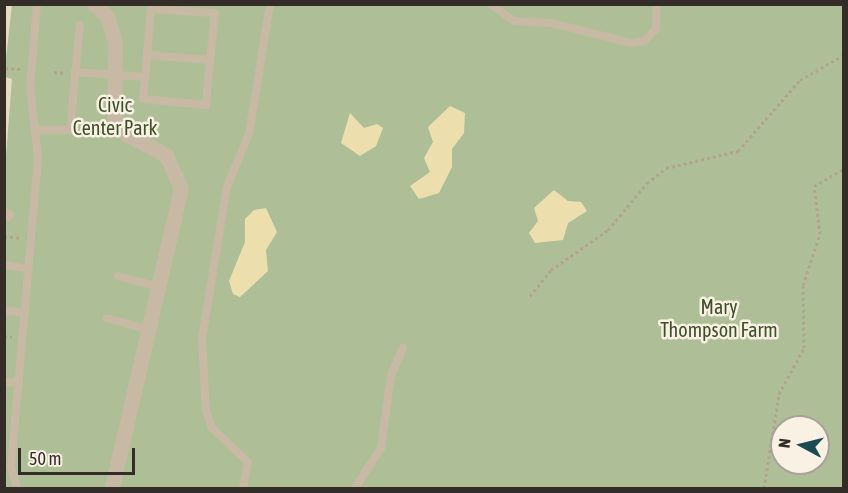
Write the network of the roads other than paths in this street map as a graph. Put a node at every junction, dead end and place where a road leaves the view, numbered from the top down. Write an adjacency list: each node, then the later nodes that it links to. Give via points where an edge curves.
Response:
1 (37, 4): 12 (lane, via 30,88)
2 (94, 4): 10 (street, via 112,27)
3 (270, 4): 26 (lane, via 249,134 227,187 202,339 206,411 212,428 248,462)
4 (490, 4): 5 (lane, via 514,21 551,23 631,42 644,41 656,29)
5 (657, 4)
6 (80, 25): 9 (lane)
7 (147, 55): 8 (lane); 8 (lane, via 151,9 215,14); 11 (lane)
8 (210, 60): 11 (lane, via 206,105 143,99)
9 (75, 72): 10 (lane); 12 (lane, via 70,130)
10 (112, 75): 11 (lane); 16 (street, via 111,108 118,127 166,155 179,174 179,202)
11 (145, 76)
12 (35, 130): 14 (lane)
13 (4, 265): 14 (lane)
14 (29, 269): 18 (lane)
15 (118, 276): 16 (lane)
16 (159, 287): 20 (street)
17 (4, 311): 18 (lane)
18 (25, 313): 23 (lane)
19 (107, 318): 20 (lane)
20 (149, 330): 25 (street)
21 (403, 348): 27 (lane, via 391,375 381,448)
22 (4, 382): 23 (lane)
23 (19, 383): 24 (lane, via 11,467)
24 (17, 489)
25 (112, 489)
26 (243, 489)
27 (355, 489)

